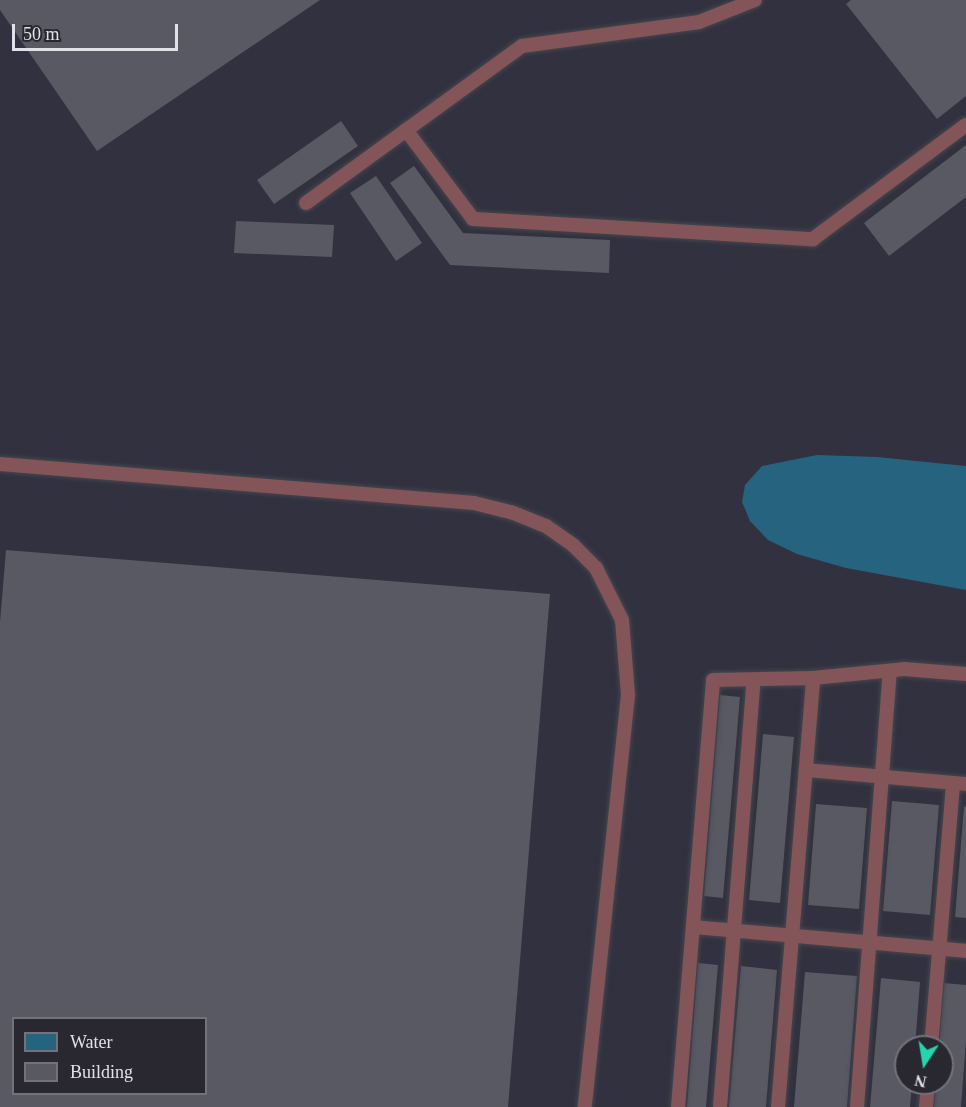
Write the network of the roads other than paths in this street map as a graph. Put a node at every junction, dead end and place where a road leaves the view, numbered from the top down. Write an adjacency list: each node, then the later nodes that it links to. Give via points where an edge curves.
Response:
1 (755, 0): 3 (lane, via 699,22 522,46)
2 (966, 125): 3 (lane, via 813,239 473,219)
3 (406, 130): 4 (lane)
4 (306, 203)
5 (0, 464): 20 (lane, via 474,503 546,526 573,544 596,568 622,620 628,695)
6 (890, 672): 7 (lane, via 904,669); 8 (lane); 11 (lane)
7 (966, 674)
8 (813, 678): 9 (lane); 10 (lane)
9 (754, 680): 13 (lane, via 713,680); 14 (lane)
10 (806, 771): 11 (lane); 15 (lane)
11 (882, 777): 12 (lane); 16 (lane)
12 (960, 783): 17 (lane)
13 (693, 927): 14 (lane); 21 (lane)
14 (734, 931): 15 (lane); 22 (lane)
15 (792, 936): 16 (lane); 23 (lane)
16 (870, 943): 17 (lane); 24 (lane)
17 (940, 949): 18 (lane); 19 (lane)
18 (966, 951)
19 (932, 1035)
20 (585, 1107)
21 (678, 1107)
22 (720, 1107)
23 (778, 1107)
24 (857, 1107)

